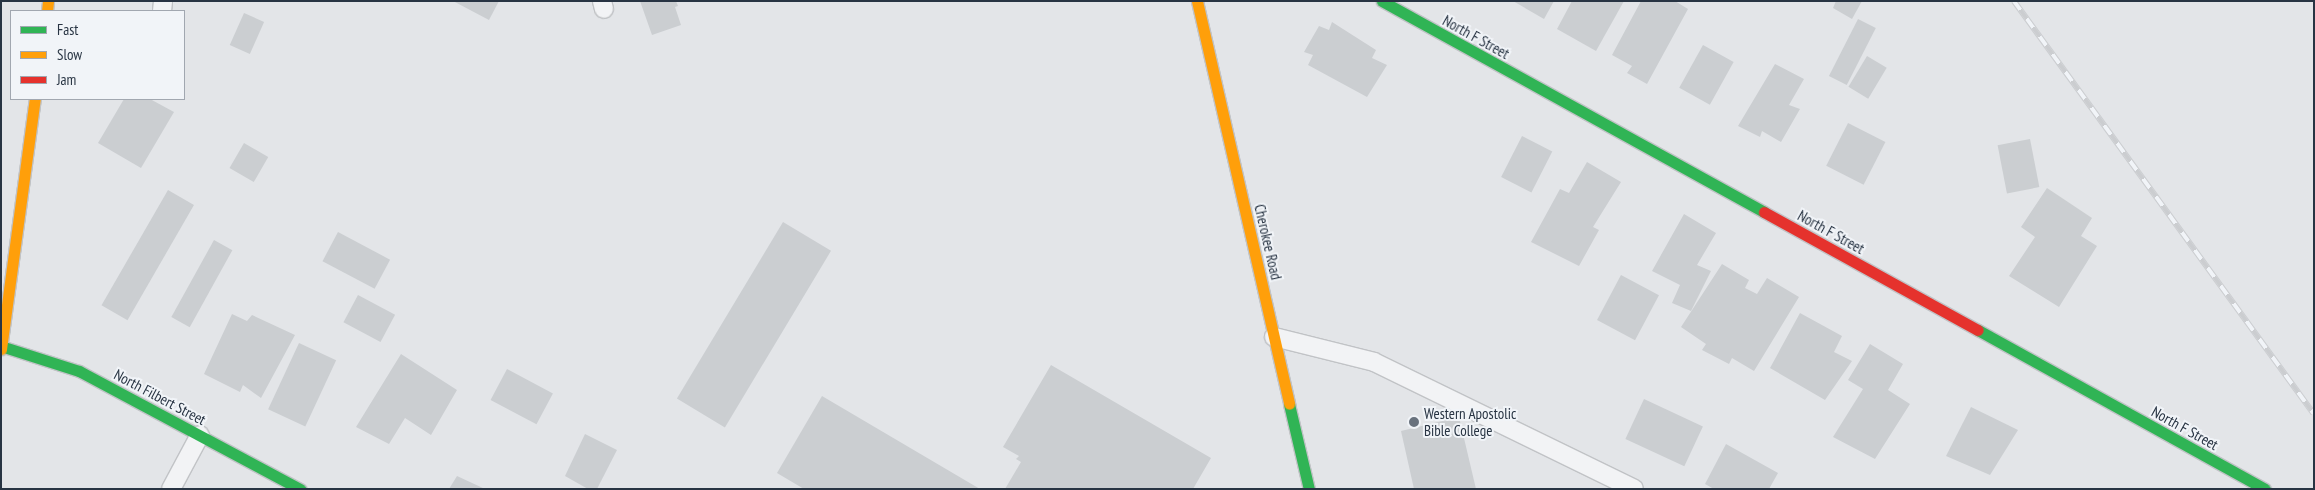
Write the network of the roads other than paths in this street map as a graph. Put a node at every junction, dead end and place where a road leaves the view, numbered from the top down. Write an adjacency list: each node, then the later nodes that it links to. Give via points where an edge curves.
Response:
1 (1197, 1): 4 (street, Cherokee Road)
2 (1382, 1): 11 (street, North F Street)
3 (35, 100): 5 (street)
4 (1274, 337): 9 (street, Cherokee Road); 10 (lane, via 1374,362)
5 (1, 347): 6 (street, North Filbert Street, via 79,371)
6 (200, 435): 7 (lane); 8 (street, North Filbert Street)
7 (171, 489)
8 (300, 489)
9 (1309, 489)
10 (1634, 489)
11 (2265, 489)

